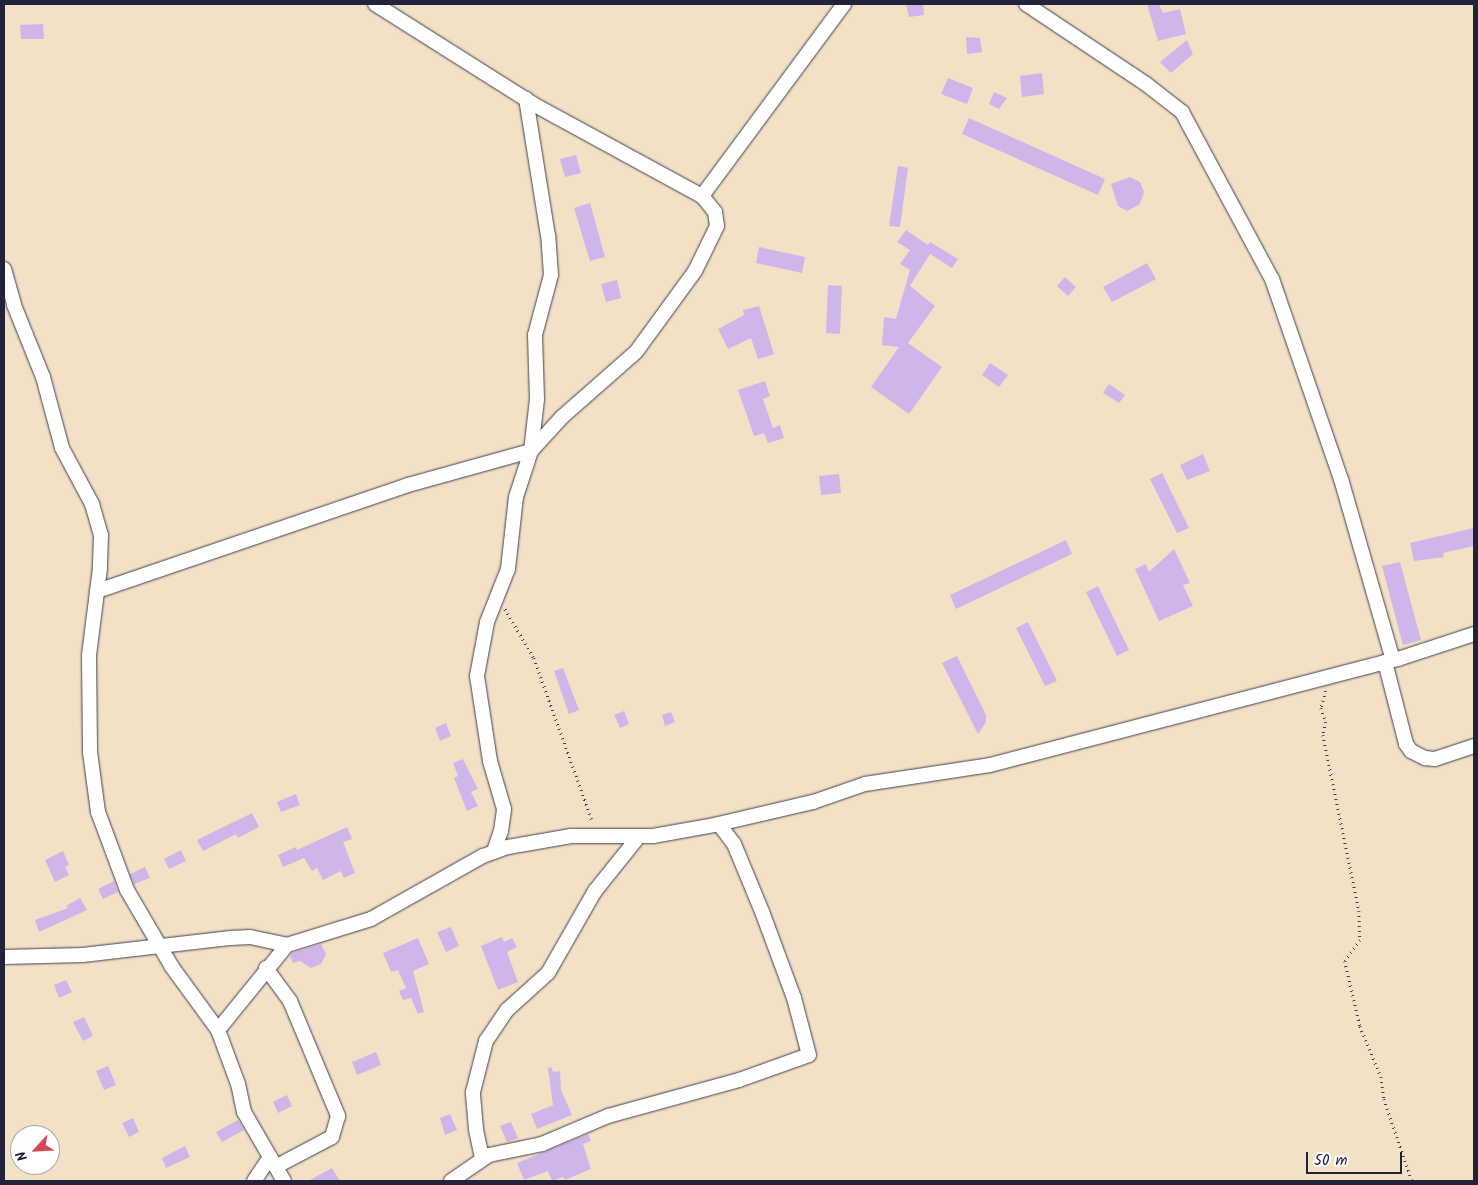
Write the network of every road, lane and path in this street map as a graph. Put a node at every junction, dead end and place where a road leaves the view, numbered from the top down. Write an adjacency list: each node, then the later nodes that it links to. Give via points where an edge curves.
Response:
1 (375, 4): 4 (street)
2 (844, 4): 5 (street)
3 (1026, 4): 11 (street, via 1146,84 1182,112 1272,279 1341,479)
4 (526, 99): 5 (street); 7 (street, via 551,258 551,275 536,334 537,399)
5 (702, 196): 7 (street, via 715,212 717,226 695,271 636,352 562,417)
6 (4, 269): 8 (street, via 14,306 49,395 62,448 97,519 102,552)
7 (531, 451): 8 (street, via 408,485); 9 (street, via 516,497 508,569)
8 (97, 591): 18 (street, via 88,683 90,752 98,812 117,870)
9 (496, 597): 15 (path, via 534,658); 17 (street, via 487,622 477,676 490,761 504,809)
10 (1474, 634): 11 (street)
11 (1389, 661): 12 (street); 13 (street, via 1406,744 1411,750 1425,758 1435,759)
12 (1327, 677): 14 (street, via 990,765 865,784 812,802); 28 (path, via 1321,708 1326,722 1323,735 1359,911 1360,940 1345,961 1360,1026 1381,1077 1384,1099)
13 (1474, 746)
14 (719, 824): 16 (street); 23 (street, via 734,844 763,914 810,1053 739,1080 608,1116 542,1144)
15 (596, 834): 16 (street); 17 (street)
16 (639, 836): 23 (street, via 595,891 548,973 506,1010 486,1041 474,1092)
17 (494, 851): 19 (street, via 371,919)
18 (158, 945): 19 (street, via 250,937); 20 (street, via 83,955); 22 (street)
19 (287, 945): 21 (street)
20 (4, 957)
21 (266, 968): 22 (street); 24 (street, via 290,1001 338,1116 332,1137)
22 (218, 1030): 24 (street, via 238,1084 244,1112)
23 (482, 1158): 27 (street)
24 (272, 1162): 25 (street); 26 (street)
25 (254, 1181)
26 (284, 1181)
27 (451, 1181)
28 (1412, 1181)

